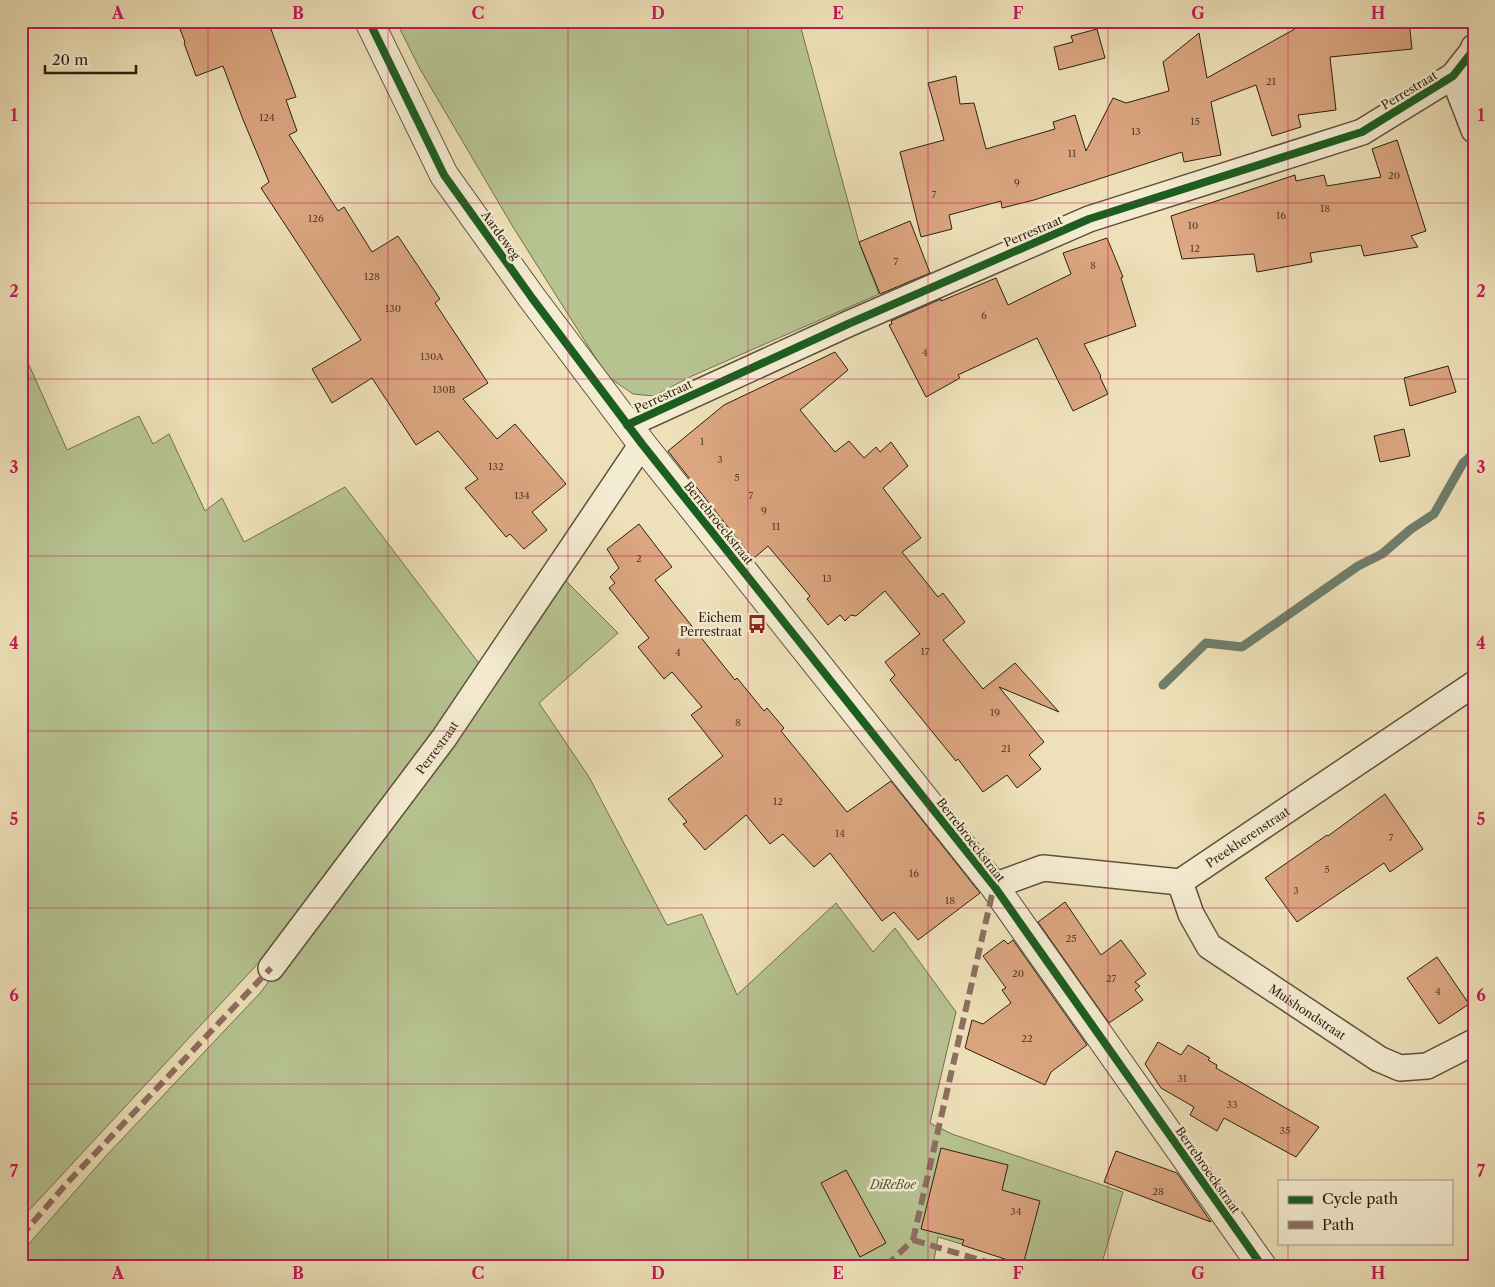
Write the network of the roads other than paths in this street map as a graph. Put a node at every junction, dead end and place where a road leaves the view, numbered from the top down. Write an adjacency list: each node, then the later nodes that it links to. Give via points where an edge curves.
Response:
1 (369, 21): 5 (street, Aardeweg, via 444,175)
2 (1474, 47): 3 (street)
3 (1453, 76): 4 (street); 5 (street, Perrestraat, via 1362,132 1090,219 848,324)
4 (1474, 130)
5 (635, 434): 8 (street, Berrebroeckstraat); 9 (street, Perrestraat, via 444,738)
6 (1474, 684): 7 (street, Preekherenstraat)
7 (1180, 882): 8 (street, via 1043,868); 10 (street, Muishondstraat, via 1191,914 1209,946 1379,1059 1400,1068 1427,1066)
8 (994, 886): 11 (street, Berrebroeckstraat)
9 (270, 968)
10 (1474, 1042)
11 (1262, 1266)

